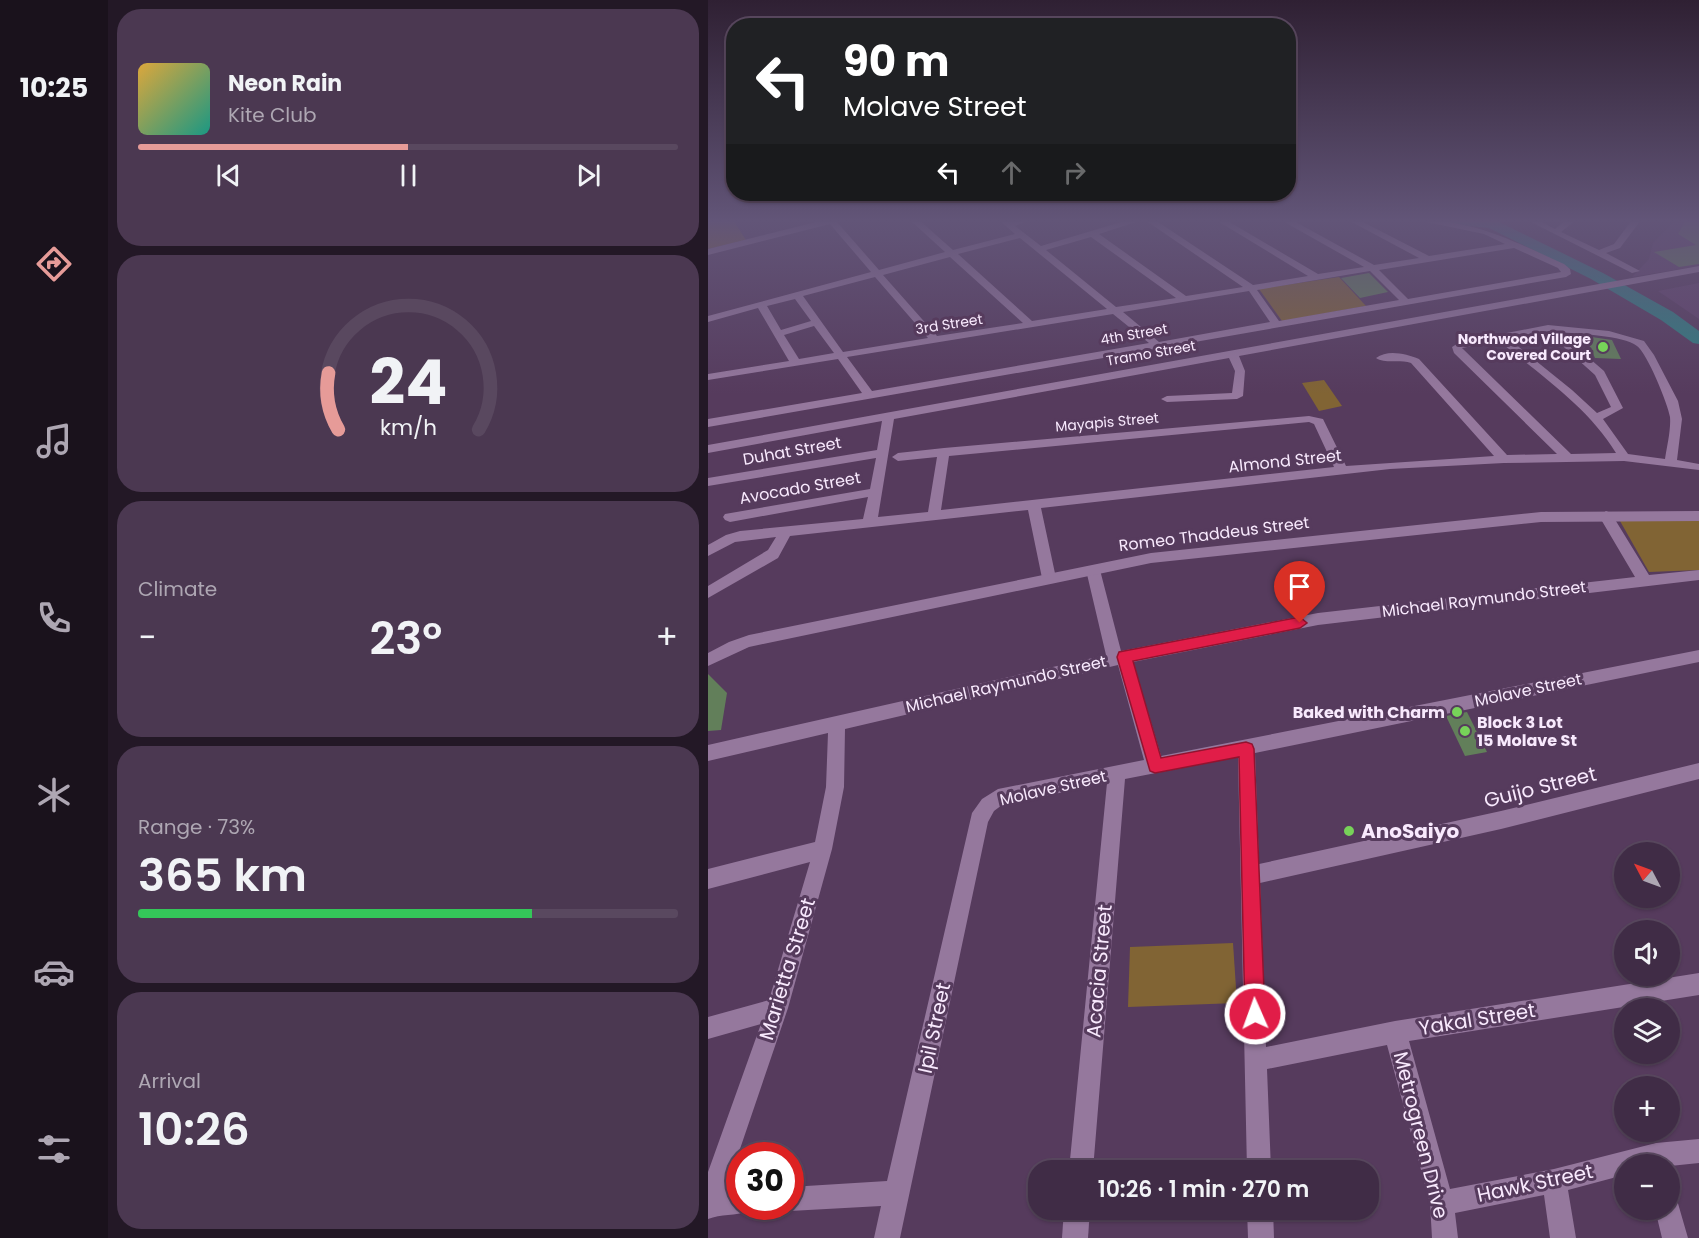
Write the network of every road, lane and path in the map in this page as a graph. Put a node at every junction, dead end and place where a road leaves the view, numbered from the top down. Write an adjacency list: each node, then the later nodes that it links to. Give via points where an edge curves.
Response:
1 (861, 278): 12 (street)
2 (883, 278): 24 (street)
3 (979, 278): 19 (street)
4 (1072, 278): 16 (street)
5 (1154, 278): 13 (street)
6 (1236, 278): 11 (street)
7 (1311, 278): 11 (street, 3rd Street)
8 (1382, 278): 14 (street)
9 (1545, 278): 14 (street, 4th Street)
10 (1645, 278): 26 (street, Tramo Street)
11 (1251, 288): 13 (street, 3rd Street); 20 (street)
12 (796, 295): 15 (street); 18 (street)
13 (1184, 299): 16 (street, 3rd Street)
14 (1407, 302): 20 (street, 4th Street)
15 (761, 305): 17 (street); 22 (street)
16 (1113, 311): 19 (street, 3rd Street); 25 (street)
17 (708, 319)
18 (818, 322): 22 (street); 27 (street)
19 (1030, 324): 24 (street, 3rd Street)
20 (1277, 325): 25 (street, 4th Street)
21 (1548, 328): 23 (street); 34 (street, via 1600,373 1617,408); 43 (street, via 1609,334 1640,342 1672,401 1676,419)
22 (778, 334): 29 (street)
23 (1501, 337): 34 (street); 42 (street, via 1460,345 1458,351)
24 (935, 340): 27 (street, 3rd Street)
25 (1157, 345): 31 (street, 4th Street)
26 (1233, 354): 32 (street, via 1240,371 1238,396); 33 (street, Tramo Street)
27 (842, 355): 29 (street, 3rd Street); 31 (street)
28 (1381, 358): 41 (street, via 1401,356 1415,361)
29 (796, 363): 30 (street, 3rd Street)
30 (708, 377)
31 (869, 395): 35 (street, 4th Street)
32 (1167, 399)
33 (889, 416): 36 (street, Tramo Street); 38 (street)
34 (1596, 418): 40 (street, via 1613,436)
35 (708, 423)
36 (708, 449)
37 (944, 452): 39 (street, Mayapis Street); 45 (street, Mayapis Street, via 1309,418 1319,421); 49 (street)
38 (882, 453): 46 (street, Duhat Street); 47 (street)
39 (898, 457)
40 (1624, 457): 42 (street, Almond Street); 43 (street, Almond Street)
41 (1504, 459): 42 (street, Almond Street); 45 (street, Almond Street)
42 (1569, 459)
43 (1671, 461): 44 (street, Almond Street)
44 (1696, 467)
45 (1342, 471): 48 (street, Almond Street)
46 (708, 482)
47 (875, 492): 52 (street, Avocado Street); 54 (street, via 871,519 861,525)
48 (1034, 506): 49 (street, Almond Street); 58 (street)
49 (934, 516): 53 (street, Almond Street)
50 (1606, 516): 51 (street, Romeo Thaddeus Street); 56 (street, Romeo Thaddeus Street, via 1541,517 1352,535 1151,558); 59 (street)
51 (1699, 516)
52 (730, 517)
53 (878, 522)
54 (785, 533): 55 (street, via 731,538); 60 (street, via 773,554)
55 (708, 551)
56 (1093, 570): 58 (street, Romeo Thaddeus Street); 62 (street)
57 (1699, 575): 59 (street, Michael Raymundo Street)
58 (1049, 578): 63 (street, Romeo Thaddeus Street, via 749,641)
59 (1644, 580): 62 (street, Michael Raymundo Street, via 1318,619)
60 (708, 593)
61 (1699, 656): 65 (street, Molave Street)
62 (1120, 658): 64 (street, Michael Raymundo Street); 67 (street)
63 (708, 660)
64 (837, 723): 66 (street, Michael Raymundo Street); 71 (street, Marietta Street, via 835,787)
65 (1246, 749): 67 (street, Molave Street); 72 (street)
66 (708, 753)
67 (1155, 766): 69 (street, Molave Street)
68 (1699, 771): 72 (street, Guijo Street)
69 (1117, 773): 70 (street, Molave Street, via 998,797); 81 (street, Acacia Street)
70 (979, 819): 85 (street, Ipil Street)
71 (823, 849): 73 (street); 75 (street, Marietta Street)
72 (1250, 876): 78 (street)
73 (708, 879)
74 (1699, 984): 77 (street, Yakal Street)
75 (777, 1008): 76 (street); 89 (street, Marietta Street)
76 (708, 1028)
77 (1395, 1032): 78 (street, Yakal Street); 88 (street, Metrogreen Drive)
78 (1257, 1060): 82 (street)
79 (1699, 1151): 80 (street, Hawk Street)
80 (1680, 1155)
81 (1082, 1160)
82 (1259, 1160)
83 (1614, 1168): 84 (street, Hawk Street)
84 (1554, 1181): 88 (street, Hawk Street); 97 (street)
85 (898, 1193): 86 (street); 93 (street, Ipil Street)
86 (804, 1198)
87 (726, 1203): 89 (street)
88 (1442, 1203): 96 (street, Metrogreen Drive)
89 (708, 1205)
90 (1076, 1220): 94 (street)
91 (1260, 1220): 95 (street)
92 (1671, 1220): 98 (street)
93 (887, 1238)
94 (1075, 1238)
95 (1261, 1238)
96 (1445, 1238)
97 (1563, 1238)
98 (1675, 1238)

